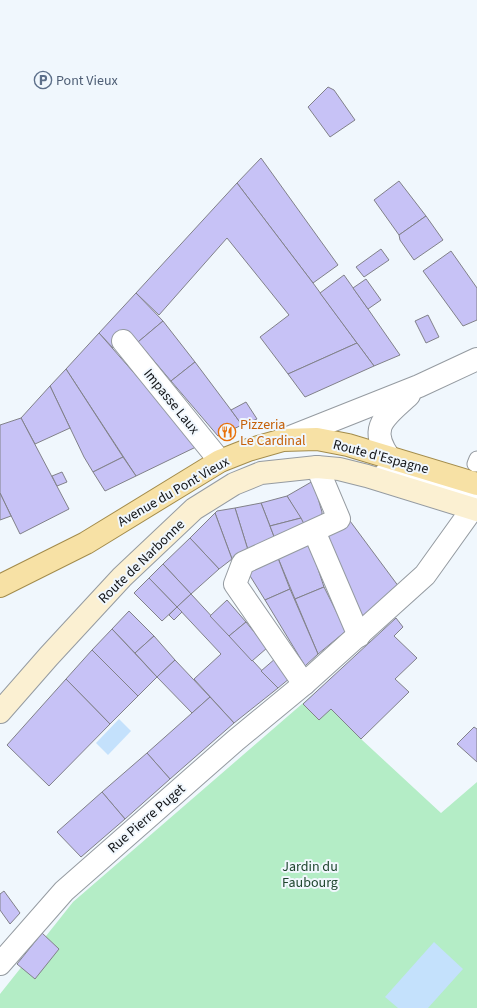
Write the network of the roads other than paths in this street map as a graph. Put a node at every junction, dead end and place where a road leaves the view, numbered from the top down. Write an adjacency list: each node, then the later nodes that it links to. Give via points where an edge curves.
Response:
1 (123, 341): 6 (street, Impasse Laux)
2 (477, 359): 3 (street, Avenue du Pont Vieux)
3 (419, 386): 4 (street, Avenue du Pont Vieux); 5 (street, Avenue du Pont Vieux, via 381,424 378,434 380,445)
4 (283, 440): 5 (main road, Route d'Espagne, via 317,439); 6 (main road, Avenue du Pont Vieux)
5 (389, 457): 8 (main road, Route d'Espagne)
6 (220, 461): 11 (main road, Avenue du Pont Vieux, via 86,543)
7 (317, 467): 9 (main road, Route d'Espagne, via 339,469); 10 (street, via 339,519); 14 (main road, Route de Narbonne, via 261,474 234,484 194,509 122,577)
8 (476, 469)
9 (476, 506): 12 (street, Rue Pierre Puget, via 425,575)
10 (314, 531): 12 (street); 13 (street, via 243,563 235,584)
11 (0, 586)
12 (358, 636): 13 (street, Rue Pierre Puget)
13 (304, 684): 15 (street, Rue Pierre Puget, via 236,740 64,891)
14 (0, 712)
15 (0, 964)

